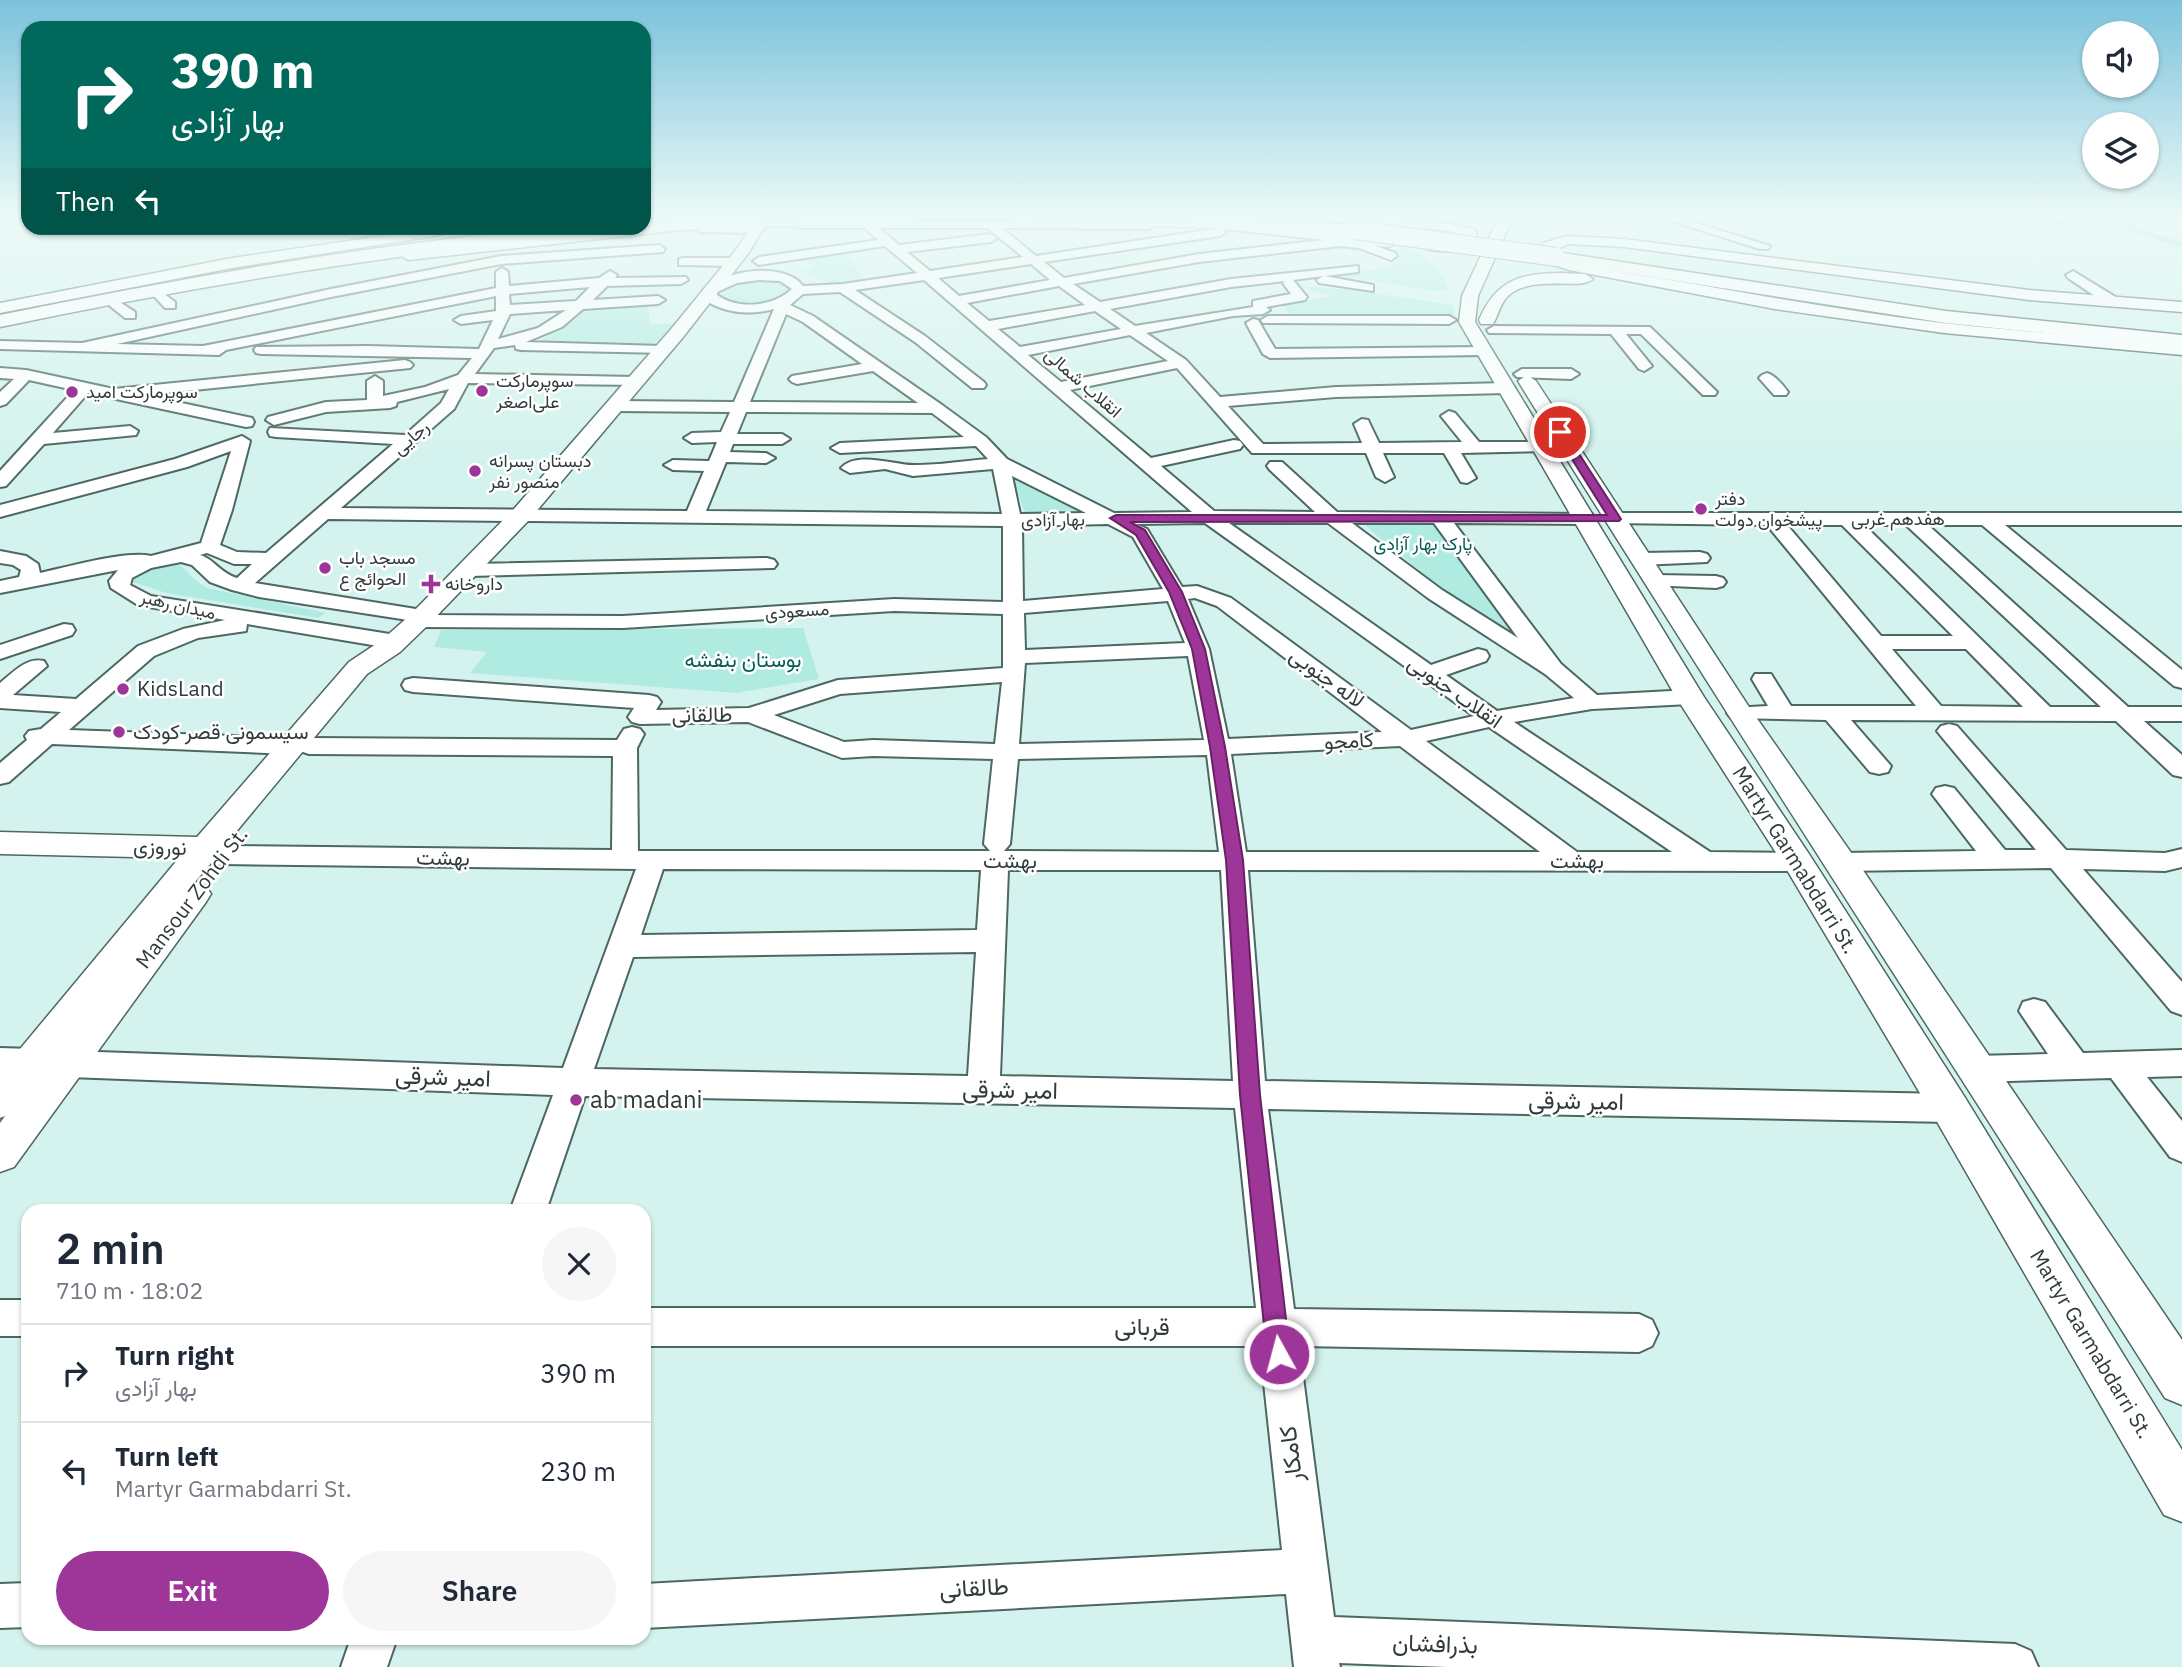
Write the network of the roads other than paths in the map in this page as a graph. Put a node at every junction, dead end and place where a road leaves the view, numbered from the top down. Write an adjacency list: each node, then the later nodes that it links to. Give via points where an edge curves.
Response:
1 (68, 295): 44 (main road)
2 (110, 295): 37 (highway)
3 (121, 295): 37 (highway)
4 (185, 295): 36 (main road)
5 (336, 295): 38 (street)
6 (382, 295): 38 (street)
7 (480, 295): 45 (street)
8 (504, 295): 46 (street, رجایی)
9 (591, 295): 39 (street)
10 (707, 295): 68 (main road, Mansour Zohdi St.)
11 (711, 295): 32 (street, via 727,306 751,307)
12 (790, 295): 32 (street)
13 (810, 295): 32 (street)
14 (853, 295): 87 (street)
15 (952, 295): 34 (street, انقلاب شمالی)
16 (988, 295): 34 (street)
17 (1080, 295): 40 (street)
18 (1133, 295): 40 (street)
19 (1240, 295): 49 (street)
20 (1299, 295): 49 (street)
21 (1463, 295): 41 (main road, Martyr Garmabdarri St.)
22 (1472, 295): 41 (main road)
23 (1492, 295): 56 (main road)
24 (1501, 295): 56 (main road)
25 (1708, 295): 42 (main road)
26 (1727, 295): 42 (main road)
27 (1797, 295): 64 (highway, via 1891,312)
28 (1956, 295): 52 (highway)
29 (2027, 295): 35 (main road)
30 (2102, 295): 35 (street)
31 (1213, 296): 47 (street)
32 (789, 299): 77 (street, via 808,319); 101 (street)
33 (658, 300): 39 (street)
34 (958, 300): 58 (street, انقلاب شمالی)
35 (2112, 302): 43 (main road)
36 (115, 303): 50 (street); 59 (main road)
37 (59, 305): 48 (highway); 55 (highway)
38 (344, 306): 45 (street); 67 (street); 70 (street)
39 (580, 306): 46 (street); 73 (street, via 552,328)
40 (1096, 306): 58 (street); 60 (street)
41 (1467, 307): 71 (main road, Martyr Garmabdarri St., via 1467,322)
42 (1795, 307): 69 (main road, via 1969,330)
43 (2182, 307)
44 (0, 308)
45 (393, 312): 57 (street)
46 (503, 312): 53 (street); 73 (street, رجایی)
47 (1234, 312): 49 (street); 51 (street)
48 (0, 314)
49 (1260, 314): 51 (street, via 1234,323); 54 (street); 74 (street, via 1270,354)
50 (130, 315)
51 (1215, 317): 60 (street)
52 (2182, 318)
53 (461, 320)
54 (1449, 320)
55 (0, 321)
56 (1490, 325): 61 (street); 76 (main road, Martyr Garmabdarri St.)
57 (408, 326)
58 (988, 326): 72 (street, انقلاب شمالی)
59 (0, 327)
60 (1132, 330): 63 (street); 75 (street)
61 (1615, 330): 62 (street); 78 (street)
62 (1645, 330): 92 (street)
63 (1099, 336): 66 (street); 72 (street, via 1071,347)
64 (2182, 341)
65 (0, 345): 67 (street)
66 (1113, 346)
67 (78, 348): 70 (street)
68 (662, 350): 73 (street); 86 (main road, Mansour Zohdi St.)
69 (2182, 350)
70 (201, 351): 73 (street)
71 (1485, 351): 74 (street, via 1360,360); 90 (main road, Martyr Garmabdarri St.)
72 (1018, 352): 89 (street, انقلاب شمالی)
73 (483, 354): 82 (street, رجایی); 95 (street)
74 (1312, 354): 91 (street)
75 (1181, 363): 89 (street); 98 (street)
76 (1515, 363): 81 (street); 145 (main road, Martyr Garmabdarri St.)
77 (875, 366): 84 (street); 104 (street)
78 (1644, 366)
79 (0, 373): 80 (street)
80 (26, 374): 88 (street); 96 (street)
81 (1571, 374)
82 (463, 378): 86 (street); 97 (street, via 429,391); 99 (street, رجایی)
83 (1767, 378): 93 (street)
84 (797, 379)
85 (376, 381): 97 (street)
86 (635, 382): 100 (main road, Mansour Zohdi St.)
87 (978, 385)
88 (85, 387): 95 (street); 115 (street)
89 (1059, 387): 130 (street, انقلاب شمالی)
90 (1507, 388): 91 (street); 121 (main road, Martyr Garmabdarri St.)
91 (1336, 392): 94 (street)
92 (1709, 392)
93 (1780, 392)
94 (1304, 394): 98 (street); 105 (street)
95 (145, 398): 107 (street); 112 (street)
96 (0, 401)
97 (375, 402): 99 (street); 110 (street, via 326,407)
98 (1218, 402): 119 (street)
99 (448, 406): 116 (street, رجایی)
100 (614, 406): 101 (street); 139 (main road, Mansour Zohdi St.)
101 (740, 408): 102 (street); 120 (street)
102 (841, 408): 103 (street); 108 (street)
103 (871, 408): 104 (street); 113 (street)
104 (936, 408): 117 (street)
105 (1311, 412)
106 (1449, 416): 124 (street)
107 (246, 422): 110 (street); 118 (street, via 225,435)
108 (853, 423)
109 (1362, 424): 126 (street)
110 (275, 426): 116 (street); 118 (street)
111 (1322, 426): 125 (street)
112 (131, 430): 115 (street)
113 (886, 430)
114 (697, 433): 120 (street)
115 (38, 439): 136 (street)
116 (409, 440): 138 (street, رجایی)
117 (980, 441): 122 (street); 128 (street)
118 (242, 442): 135 (street); 152 (street)
119 (1241, 442): 125 (street, via 1258,449); 130 (street)
120 (724, 446): 120 (street, via 774,448); 129 (street); 140 (street)
121 (1543, 447): 124 (street); 145 (main road, Martyr Garmabdarri St.)
122 (840, 448)
123 (1450, 448): 124 (street); 126 (street); 134 (street)
124 (1475, 448)
125 (1329, 449): 126 (street)
126 (1373, 449): 133 (street)
127 (131, 455): 135 (street)
128 (1001, 463): 132 (street, via 913,471 885,464); 142 (street); 151 (street)
129 (673, 464)
130 (1148, 464): 141 (street, انقلاب شمالی)
131 (1276, 466): 143 (street)
132 (850, 468)
133 (1385, 477)
134 (1467, 478)
135 (121, 480): 137 (street)
136 (0, 482)
137 (0, 511)
138 (323, 513): 139 (street); 156 (street, رجایی)
139 (521, 515): 140 (street, بهار آزادی); 158 (main road, Mansour Zohdi St.)
140 (694, 517): 151 (street, بهار آزادی)
141 (1209, 517): 142 (street, بهار آزادی); 143 (street, بهار آزادی); 182 (street, انقلاب جنوبی)
142 (1116, 518): 151 (street, بهار آزادی); 165 (street, کامکار, via 1140,533)
143 (1334, 518): 144 (street, بهار آزادی); 181 (street, via 1435,594)
144 (1440, 518): 145 (street, بهار آزادی); 181 (street)
145 (1600, 519): 146 (street, هفدهم غربی); 159 (main road, Martyr Garmabdarri St.); 187 (main road, Martyr Garmabdarri St.)
146 (1772, 519): 147 (street, هفدهم غربی); 173 (street)
147 (1847, 519): 148 (street, هفدهم غربی); 174 (street)
148 (1911, 519): 149 (street, هفدهم غربی); 195 (street)
149 (1987, 519): 150 (street, هفدهم غربی); 184 (street)
150 (2182, 519)
151 (1012, 520): 169 (street)
152 (209, 547): 154 (street); 156 (street, via 234,558)
153 (0, 557): 160 (street, via 19,560 31,568)
154 (164, 557): 160 (street); 162 (street, میدان رهبر, via 190,557 217,578); 164 (street, میدان رهبر, via 125,574 119,580)
155 (1700, 558): 159 (street)
156 (269, 559): 162 (street, رجایی)
157 (767, 564): 158 (street)
158 (469, 570): 170 (main road, Mansour Zohdi St.)
159 (1648, 570): 161 (street); 191 (main road, Martyr Garmabdarri St.)
160 (29, 580): 163 (street)
161 (1716, 582)
162 (239, 586): 168 (street, میدان رهبر)
163 (0, 587)
164 (121, 588): 166 (street, via 87,586); 167 (street, میدان رهبر)
165 (1175, 592): 169 (street, مسعودی); 176 (street, کامکار); 202 (street, لاله جنوبی, via 1197,592 1224,603)
166 (0, 600)
167 (145, 601): 172 (street, میدان رهبر); 190 (street, via 159,618 156,627)
168 (358, 608): 170 (street, میدان رهبر); 172 (street, via 363,614 351,626)
169 (1011, 608): 170 (street, مسعودی, via 894,606 623,622); 180 (street)
170 (420, 619): 175 (main road, Mansour Zohdi St.)
171 (65, 629): 177 (street)
172 (326, 630): 175 (street, میدان رهبر); 190 (street, via 228,627 174,638 145,651)
173 (1876, 642): 174 (street); 200 (street)
174 (1972, 643): 194 (street)
175 (393, 644): 203 (main road, Mansour Zohdi St.)
176 (1198, 649): 180 (street, طالقانی); 204 (street, کامکار)
177 (0, 652)
178 (1478, 656): 182 (street)
179 (36, 666): 186 (street)
180 (1013, 666): 197 (street, طالقانی, via 838,687); 206 (street)
181 (1553, 669): 189 (street)
182 (1429, 673): 199 (street, انقلاب جنوبی)
183 (1763, 679): 192 (street)
184 (2182, 681)
185 (413, 685): 198 (street, طالقانی, via 649,702)
186 (0, 694)
187 (1690, 698): 189 (street, کامجو); 222 (main road, Martyr Garmabdarri St.)
188 (0, 701): 190 (street)
189 (1592, 702): 199 (street, کامجو)
190 (70, 705): 201 (street)
191 (1739, 713): 192 (street); 223 (main road, Martyr Garmabdarri St.)
192 (1784, 713): 193 (street)
193 (1832, 713): 200 (street); 208 (street)
194 (2044, 714): 195 (street); 200 (street)
195 (2122, 714): 196 (street); 209 (street)
196 (2182, 714)
197 (751, 715): 198 (street, طالقانی); 206 (street, کامجو, via 842,750)
198 (640, 717): 205 (street)
199 (1493, 719): 202 (street, کامجو); 221 (street, انقلاب جنوبی)
200 (1941, 722): 216 (street)
201 (35, 736): 203 (street); 207 (street); 210 (street)
202 (1408, 738): 204 (street, کامجو); 220 (street, لاله جنوبی)
203 (300, 746): 205 (street); 214 (main road, Mansour Zohdi St.)
204 (1218, 747): 206 (street, کامجو); 218 (street, کامکار)
205 (625, 748): 217 (street)
206 (1005, 751): 213 (street)
207 (0, 756)
208 (1879, 766)
209 (2182, 769)
210 (0, 776)
211 (1939, 796): 219 (street)
212 (0, 843): 214 (main road, نوروزی)
213 (996, 852): 217 (street, بهشت); 218 (street, بهشت); 225 (street)
214 (207, 855): 215 (main road, نوروزی); 217 (street, بهشت); 229 (main road, Mansour Zohdi St.); 231 (main road, Mansour Zohdi St.)
215 (0, 857)
216 (2058, 859): 219 (street); 224 (street); 227 (street)
217 (639, 860): 226 (street)
218 (1234, 860): 220 (street, بهشت); 237 (street, کامکار)
219 (1990, 860): 223 (street)
220 (1570, 862): 221 (street, بهشت)
221 (1705, 862): 222 (street, بهشت)
222 (1798, 862): 223 (main road); 239 (main road, Martyr Garmabdarri St.)
223 (1841, 862): 234 (main road, Martyr Garmabdarri St.)
224 (2176, 866)
225 (992, 941): 226 (street); 236 (street)
226 (622, 946): 235 (street)
227 (2182, 1003)
228 (2034, 1011): 233 (street)
229 (16, 1062): 231 (main road); 238 (main road, Mansour Zohdi St.)
230 (2182, 1063): 232 (street)
231 (69, 1065): 235 (street, امیر شرقی); 241 (main road, Mansour Zohdi St.)
232 (2119, 1065): 233 (street); 240 (street)
233 (2075, 1066): 234 (street)
234 (1975, 1069): 248 (main road, Martyr Garmabdarri St.)
235 (574, 1082): 236 (street, امیر شرقی); 242 (street)
236 (983, 1090): 237 (street, امیر شرقی)
237 (1250, 1095): 239 (street, امیر شرقی); 245 (street, کامکار)
238 (0, 1101)
239 (1950, 1108): 249 (main road, Martyr Garmabdarri St.)
240 (2182, 1147)
241 (0, 1154)
242 (530, 1204)
243 (0, 1318): 244 (street)
244 (21, 1318)
245 (1275, 1326): 246 (street, قربانی); 247 (street, قربانی); 250 (street, کامکار)
246 (651, 1327)
247 (1639, 1333)
248 (2182, 1381)
249 (2182, 1497)
250 (1304, 1570): 253 (street, طالقانی); 255 (street, کامکار)
251 (21, 1605): 252 (street)
252 (0, 1606)
253 (651, 1606)
254 (372, 1645): 256 (street)
255 (1316, 1653): 257 (street, بذرافشان)
256 (364, 1667)
257 (2015, 1667)

